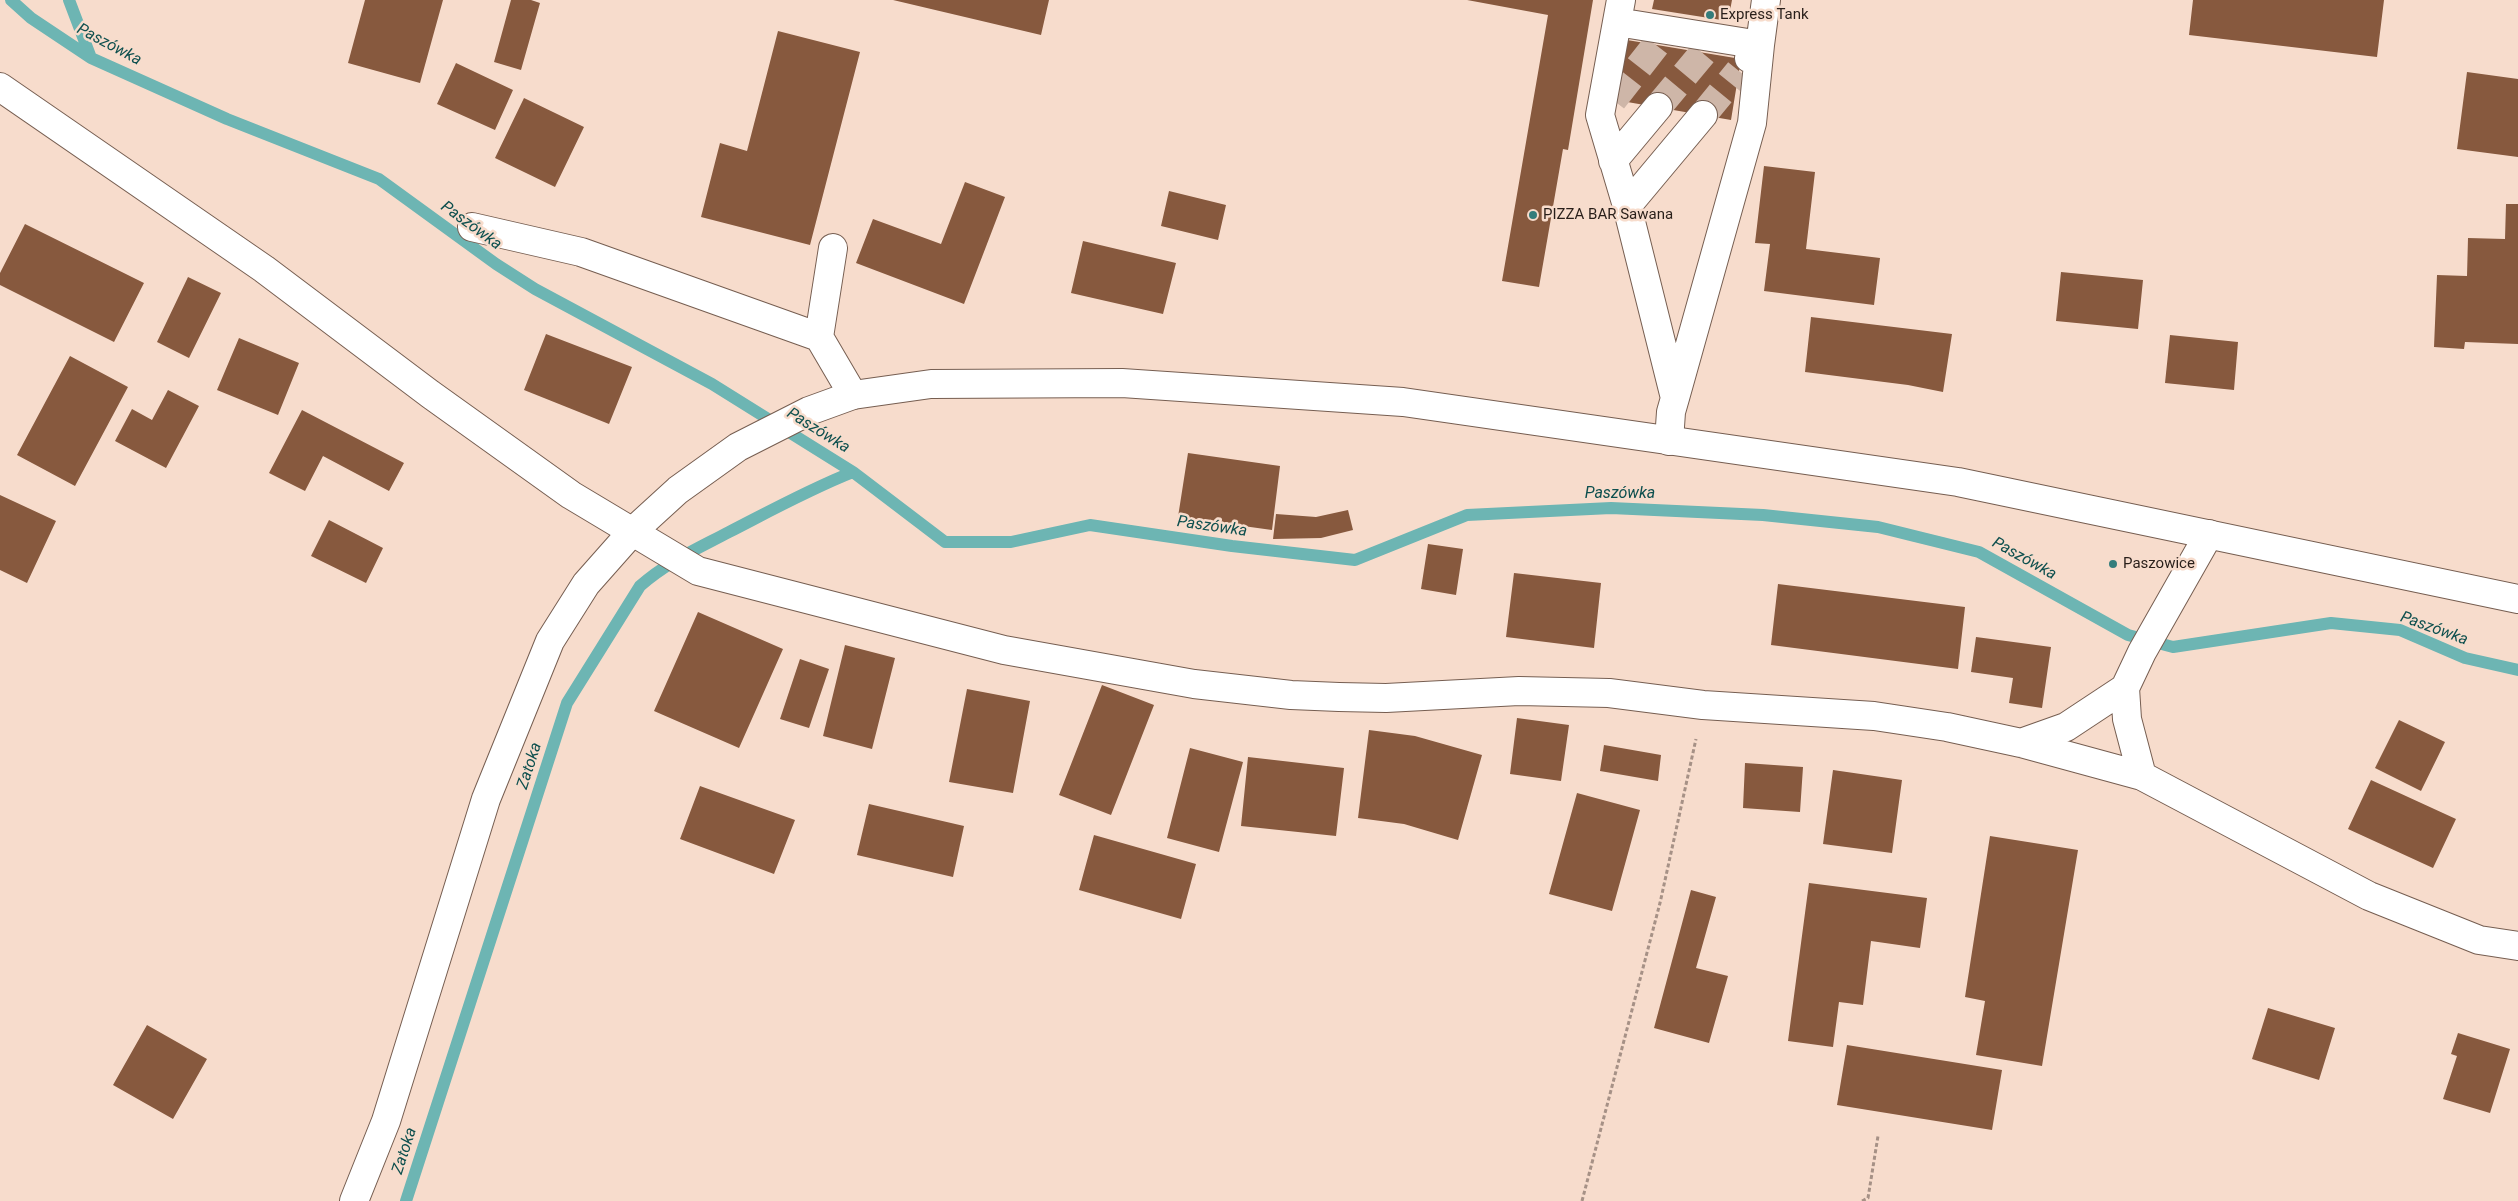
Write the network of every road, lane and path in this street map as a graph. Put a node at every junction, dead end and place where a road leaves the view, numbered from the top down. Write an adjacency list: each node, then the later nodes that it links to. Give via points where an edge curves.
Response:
1 (1766, 0): 3 (street)
2 (1619, 11): 3 (street, via 1662,38 1709,45); 8 (street, via 1606,107)
3 (1760, 45): 4 (street); 14 (street, via 1752,123)
4 (1739, 71)
5 (0, 87): 16 (street, via 264,269 571,496)
6 (1658, 107): 8 (street)
7 (1703, 115): 9 (street)
8 (1613, 161): 9 (street)
9 (1627, 206): 14 (street)
10 (472, 227): 12 (street, via 581,252)
11 (833, 248): 12 (street)
12 (819, 336): 13 (street)
13 (853, 395): 15 (street, via 931,384 1122,383 1403,402); 16 (street, via 809,411 738,448 678,490)
14 (1675, 398): 15 (street)
15 (1669, 441): 17 (street, via 1958,482)
16 (632, 532): 20 (street, via 698,571 1004,650 1194,684 1339,697 1386,698 1519,691 1609,693); 25 (street, via 586,584 550,641 486,799 386,1121)
17 (2210, 534): 18 (street); 19 (street, via 2142,652)
18 (2518, 599)
19 (2125, 688): 21 (street, via 2066,727); 22 (street, via 2127,719)
20 (1703, 705): 21 (street, via 1874,716); 26 (path, via 1660,903)
21 (2021, 743): 22 (street)
22 (2142, 776): 23 (street, via 2369,896 2479,940)
23 (2518, 946)
24 (1878, 1136): 27 (path, via 1868,1198)
25 (354, 1201)
26 (1582, 1201)
27 (1862, 1201)

